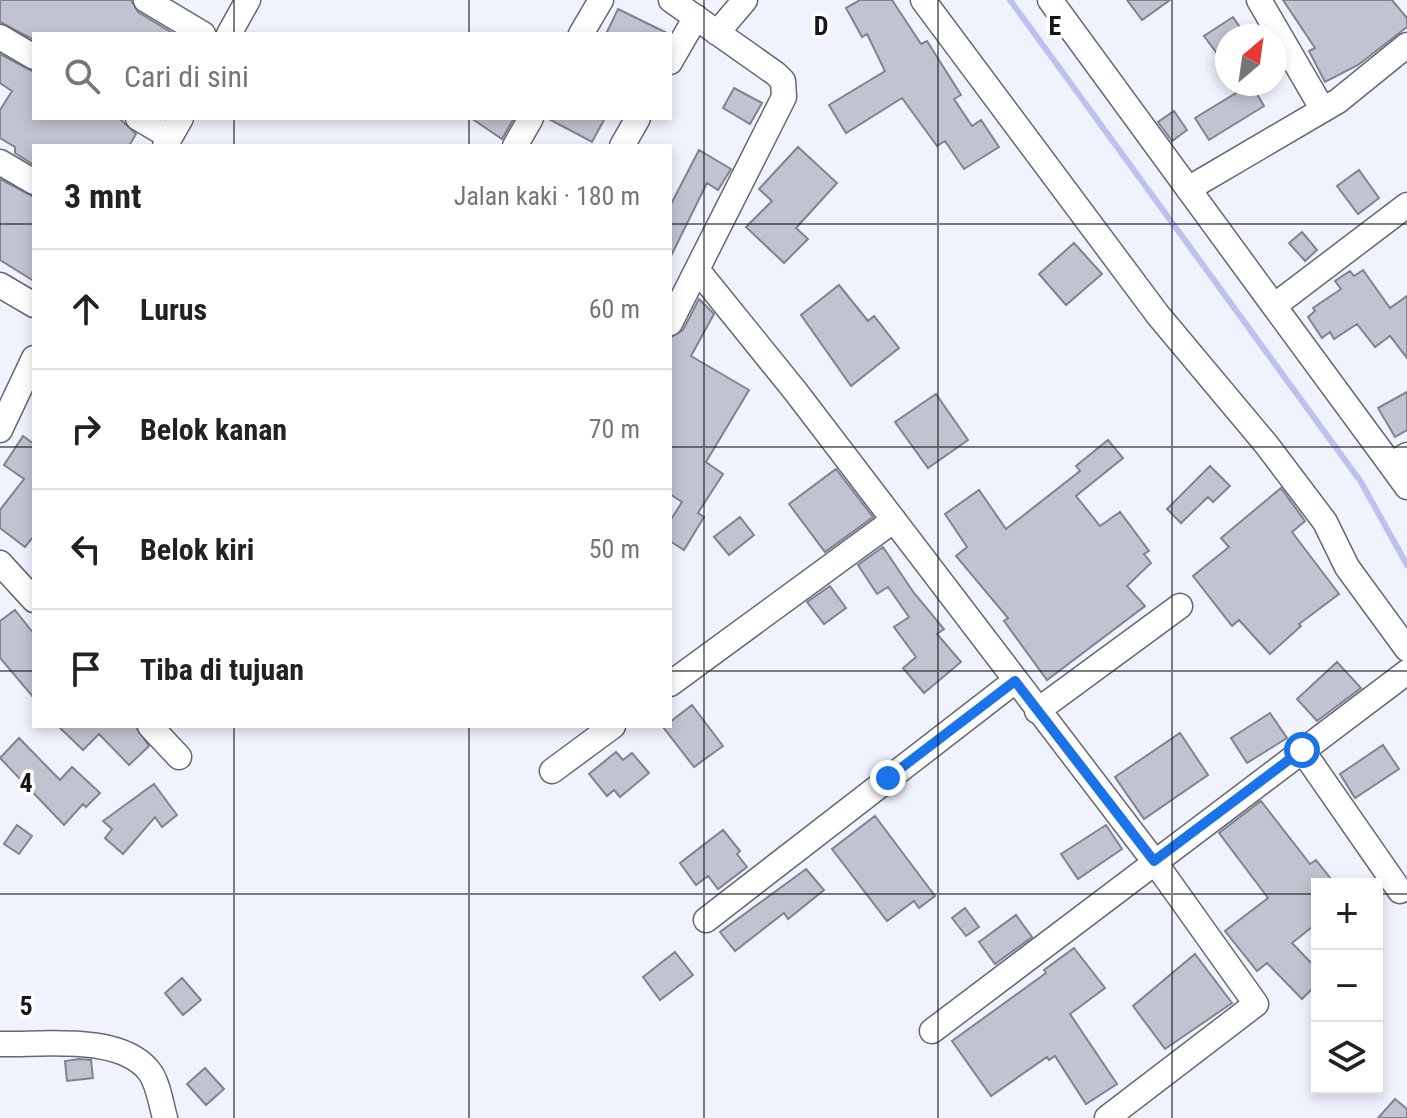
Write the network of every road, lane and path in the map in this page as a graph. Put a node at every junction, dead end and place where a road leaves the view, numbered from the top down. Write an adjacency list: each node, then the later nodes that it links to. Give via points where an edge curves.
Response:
1 (146, 0): 10 (street)
2 (248, 0): 11 (street)
3 (601, 0): 12 (street)
4 (671, 0): 9 (street)
5 (745, 0): 13 (street)
6 (923, 0): 42 (street, via 1158,315 1325,522 1347,567)
7 (1050, 0): 27 (street)
8 (1259, 0): 18 (street)
9 (696, 17): 13 (street); 17 (street)
10 (200, 32)
11 (230, 32)
12 (582, 32)
13 (717, 33): 29 (street, via 776,74 783,81 784,97)
14 (0, 37): 16 (street)
15 (1407, 45): 18 (street)
16 (32, 56)
17 (672, 59)
18 (1323, 110): 27 (street)
19 (142, 120): 22 (street)
20 (530, 120): 23 (street)
21 (637, 120): 24 (street)
22 (172, 134)
23 (516, 144)
24 (623, 144)
25 (0, 162): 26 (street)
26 (32, 181)
27 (1188, 189): 32 (street)
28 (1407, 205): 32 (street)
29 (699, 272): 33 (street); 38 (street)
30 (0, 285): 31 (street)
31 (32, 304)
32 (1274, 306): 36 (street)
33 (672, 319)
34 (32, 362): 35 (street)
35 (0, 430)
36 (1399, 460): 37 (street)
37 (1407, 487)
38 (894, 520): 44 (street); 45 (street)
39 (0, 563): 40 (street)
40 (32, 598)
41 (1180, 606): 46 (street)
42 (1407, 649)
43 (1407, 672): 49 (street)
44 (1015, 681): 46 (street); 54 (street)
45 (672, 683)
46 (1037, 711): 52 (street)
47 (152, 728): 50 (street)
48 (610, 728): 51 (street)
49 (1302, 750): 52 (street); 53 (street)
50 (179, 757)
51 (552, 771)
52 (1154, 861): 55 (street); 58 (street, via 1256,1004)
53 (1400, 891)
54 (706, 920)
55 (932, 1031)
56 (0, 1044): 57 (street, via 116,1047 151,1073)
57 (165, 1118)
58 (1107, 1118)

